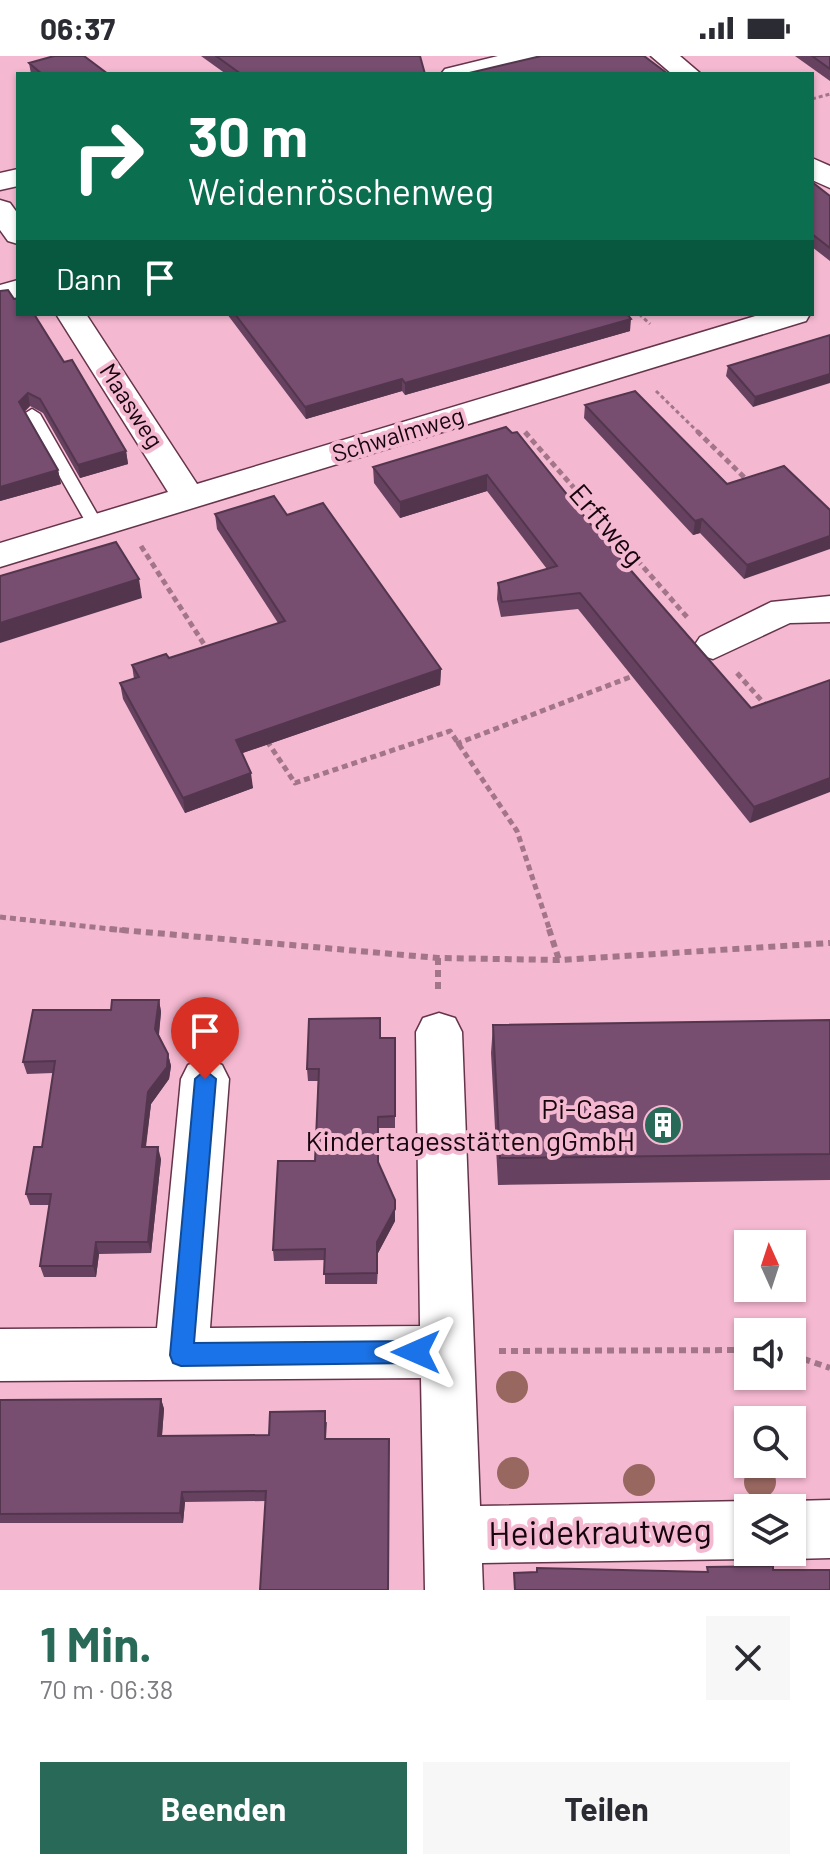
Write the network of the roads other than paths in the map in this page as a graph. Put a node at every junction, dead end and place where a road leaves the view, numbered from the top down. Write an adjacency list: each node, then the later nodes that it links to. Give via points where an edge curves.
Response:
1 (531, 56): 3 (street)
2 (664, 56): 4 (street)
3 (463, 72)
4 (685, 72)
5 (814, 168): 6 (street)
6 (830, 180)
7 (0, 209): 8 (street)
8 (16, 232)
9 (72, 316): 12 (street, Maasweg)
10 (789, 316): 12 (street, Schwalmweg)
11 (32, 414): 13 (lane)
12 (190, 499): 13 (street, Schwalmweg)
13 (109, 522): 14 (street, Schwalmweg)
14 (0, 555)
15 (830, 609): 16 (street, via 784,611)
16 (713, 646)
17 (439, 1032): 19 (street, Heidekrautweg)
18 (205, 1079): 21 (street)
19 (446, 1352): 21 (street); 25 (street, Heidekrautweg)
20 (0, 1355): 21 (street)
21 (181, 1355)
22 (830, 1529): 24 (street)
23 (734, 1530): 25 (street, Heidekrautweg)
24 (806, 1530)
25 (452, 1535): 26 (street, Heidekrautweg)
26 (454, 1590)

